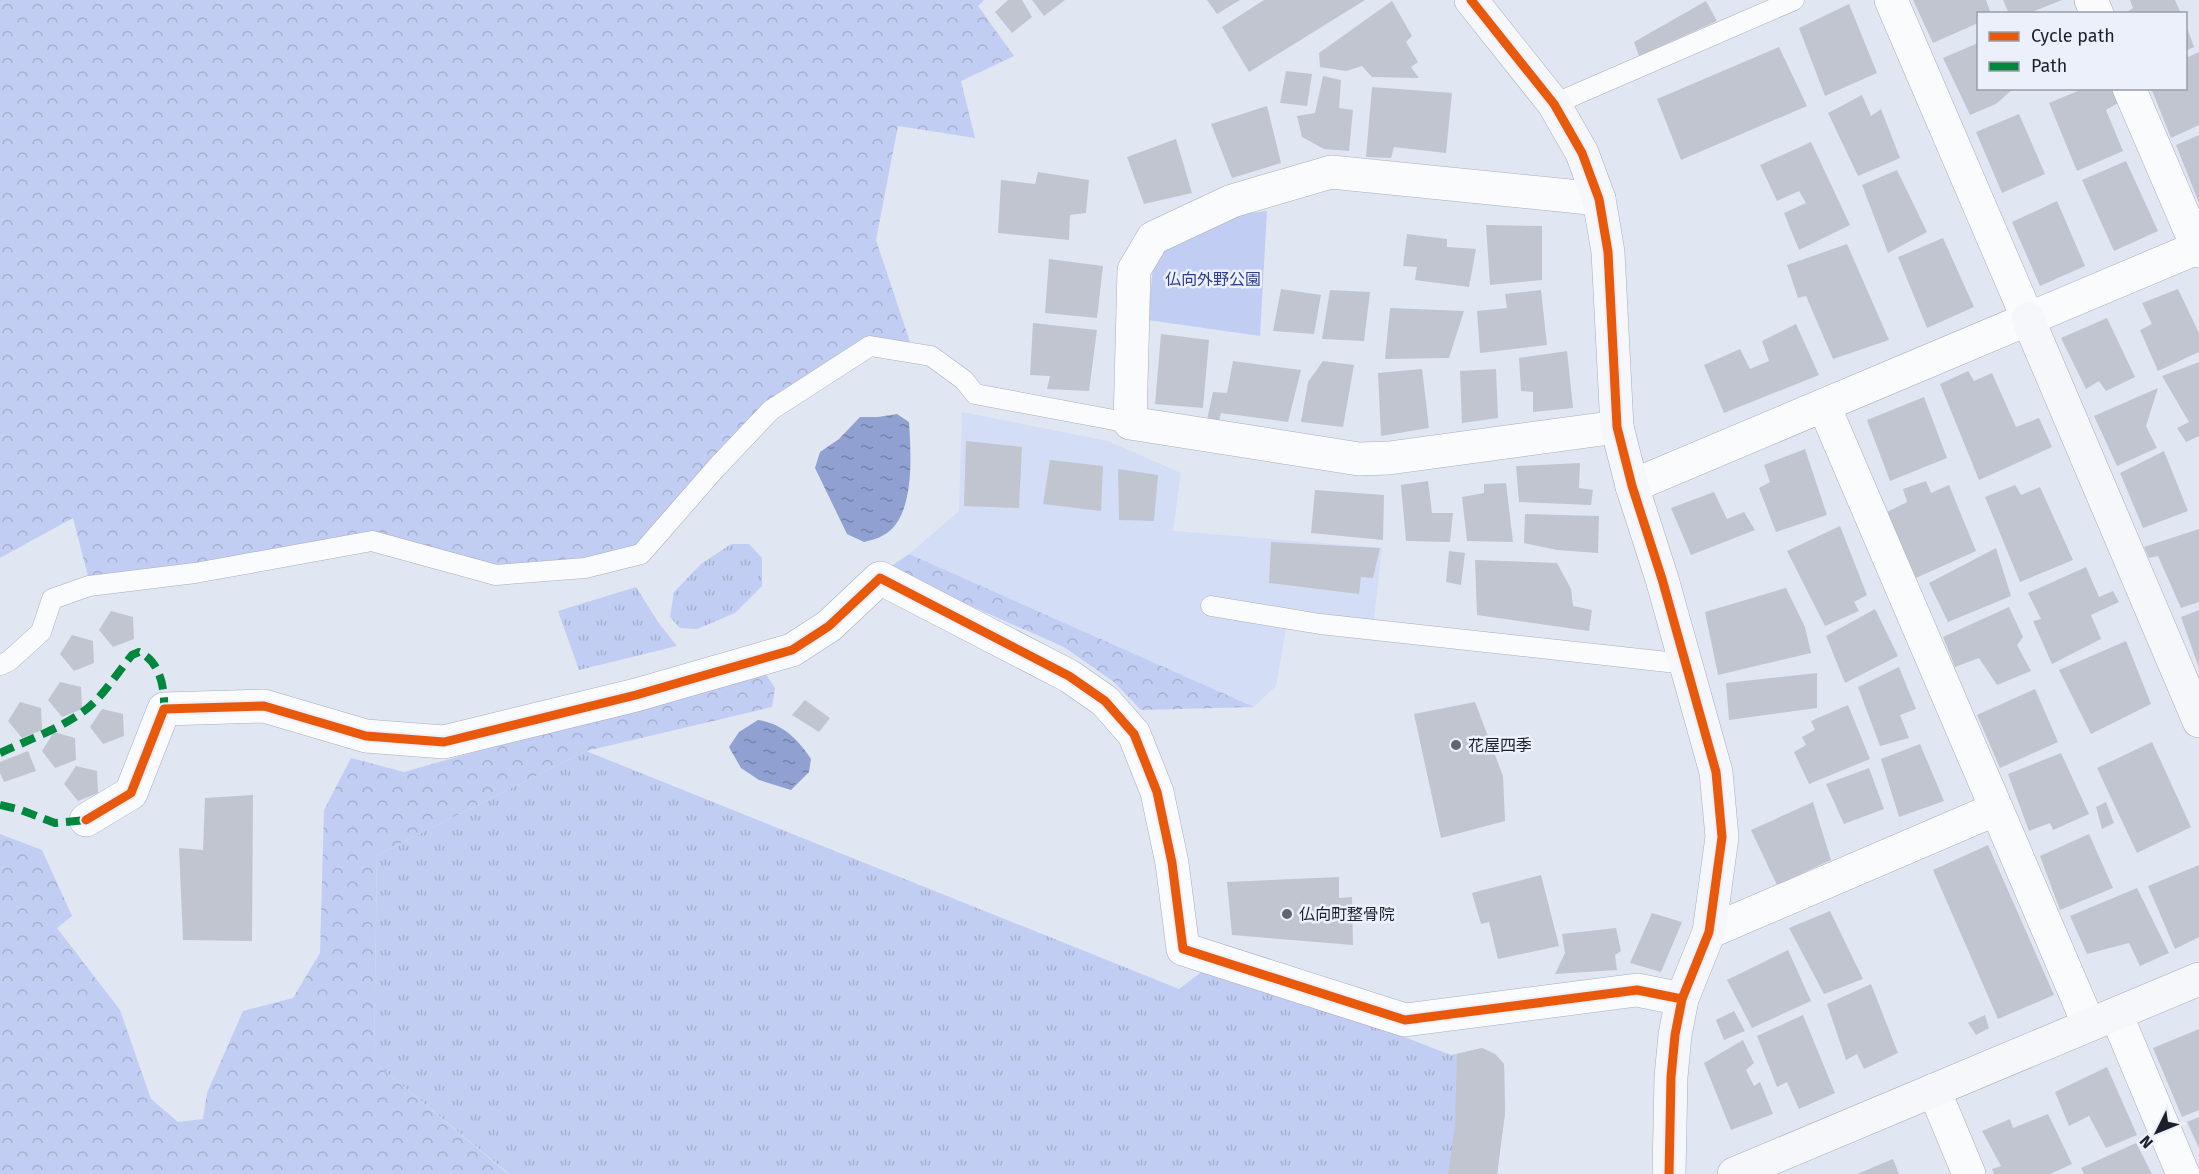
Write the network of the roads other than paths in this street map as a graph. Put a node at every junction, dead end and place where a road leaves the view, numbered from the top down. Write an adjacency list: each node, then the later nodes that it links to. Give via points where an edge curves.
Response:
1 (1471, 0): 5 (street)
2 (1794, 0): 5 (lane)
3 (1891, 0): 8 (street)
4 (2130, 90): 7 (street)
5 (1554, 104): 6 (street, via 1582,153)
6 (1599, 199): 10 (street, via 1331,172 1232,201 1153,238 1134,270); 11 (street, via 1608,252)
7 (2199, 248): 8 (street)
8 (2028, 319): 9 (street); 16 (street)
9 (1824, 406): 12 (street); 17 (street)
10 (1130, 423): 11 (street, via 1359,459); 15 (lane, via 975,394 964,380 931,356 870,346 771,410 641,554 585,568 496,575 372,541 195,573 89,586 52,599 41,632)
11 (1617, 427): 12 (street)
12 (1632, 486): 14 (street)
13 (1211, 606): 14 (lane, via 1320,624)
14 (1686, 664): 19 (street, via 1716,772 1722,837)
15 (0, 665)
16 (2199, 721)
17 (1996, 809): 19 (street); 22 (street)
18 (86, 820): 21 (street, via 131,793 164,708 264,706 366,736 444,742 636,695 792,650 828,626 880,578 1069,676 1105,700 1134,734 1157,792 1172,863 1183,949 1405,1020 1637,990)
19 (1709, 932): 21 (street)
20 (2199, 979): 22 (street)
21 (1682, 999): 24 (street, via 1671,1077)
22 (2102, 1019): 23 (street); 27 (street)
23 (1934, 1090): 25 (street); 26 (street)
24 (1669, 1174)
25 (1734, 1174)
26 (1969, 1174)
27 (2183, 1174)

